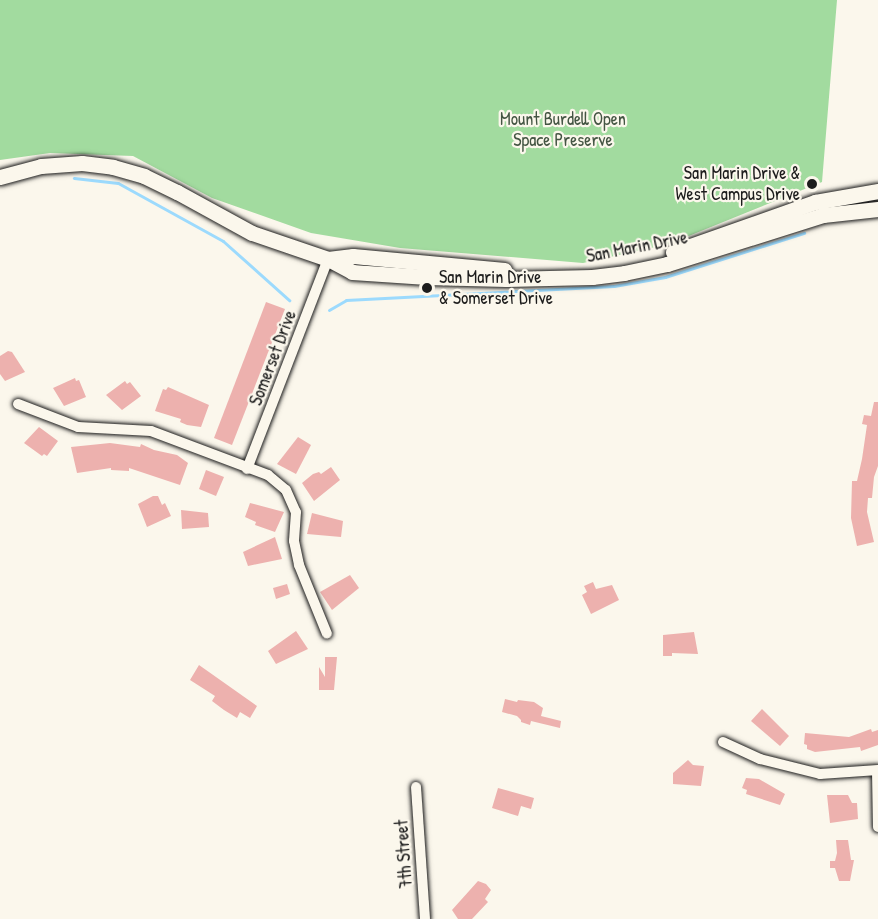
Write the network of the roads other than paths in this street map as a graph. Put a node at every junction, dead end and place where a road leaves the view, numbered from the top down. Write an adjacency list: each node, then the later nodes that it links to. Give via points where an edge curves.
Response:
1 (0, 177): 4 (main road, San Marin Drive, via 41,166 82,163 112,167 144,176 252,233)
2 (878, 191): 4 (main road, San Marin Drive, via 815,202 659,258 618,266 566,271 511,270 353,256)
3 (878, 209): 4 (main road, San Marin Drive, via 823,215 667,264 592,277 506,279 352,272)
4 (328, 258): 6 (street, Somerset Drive)
5 (18, 404): 6 (street, via 78,427 152,431)
6 (247, 469): 7 (street, via 268,475 286,490 296,512 294,541 298,565)
7 (327, 634)
8 (723, 742): 9 (street, via 760,759 820,774)
9 (878, 770): 11 (street)
10 (416, 787): 12 (street, 7th Street)
11 (878, 827)
12 (425, 919)

